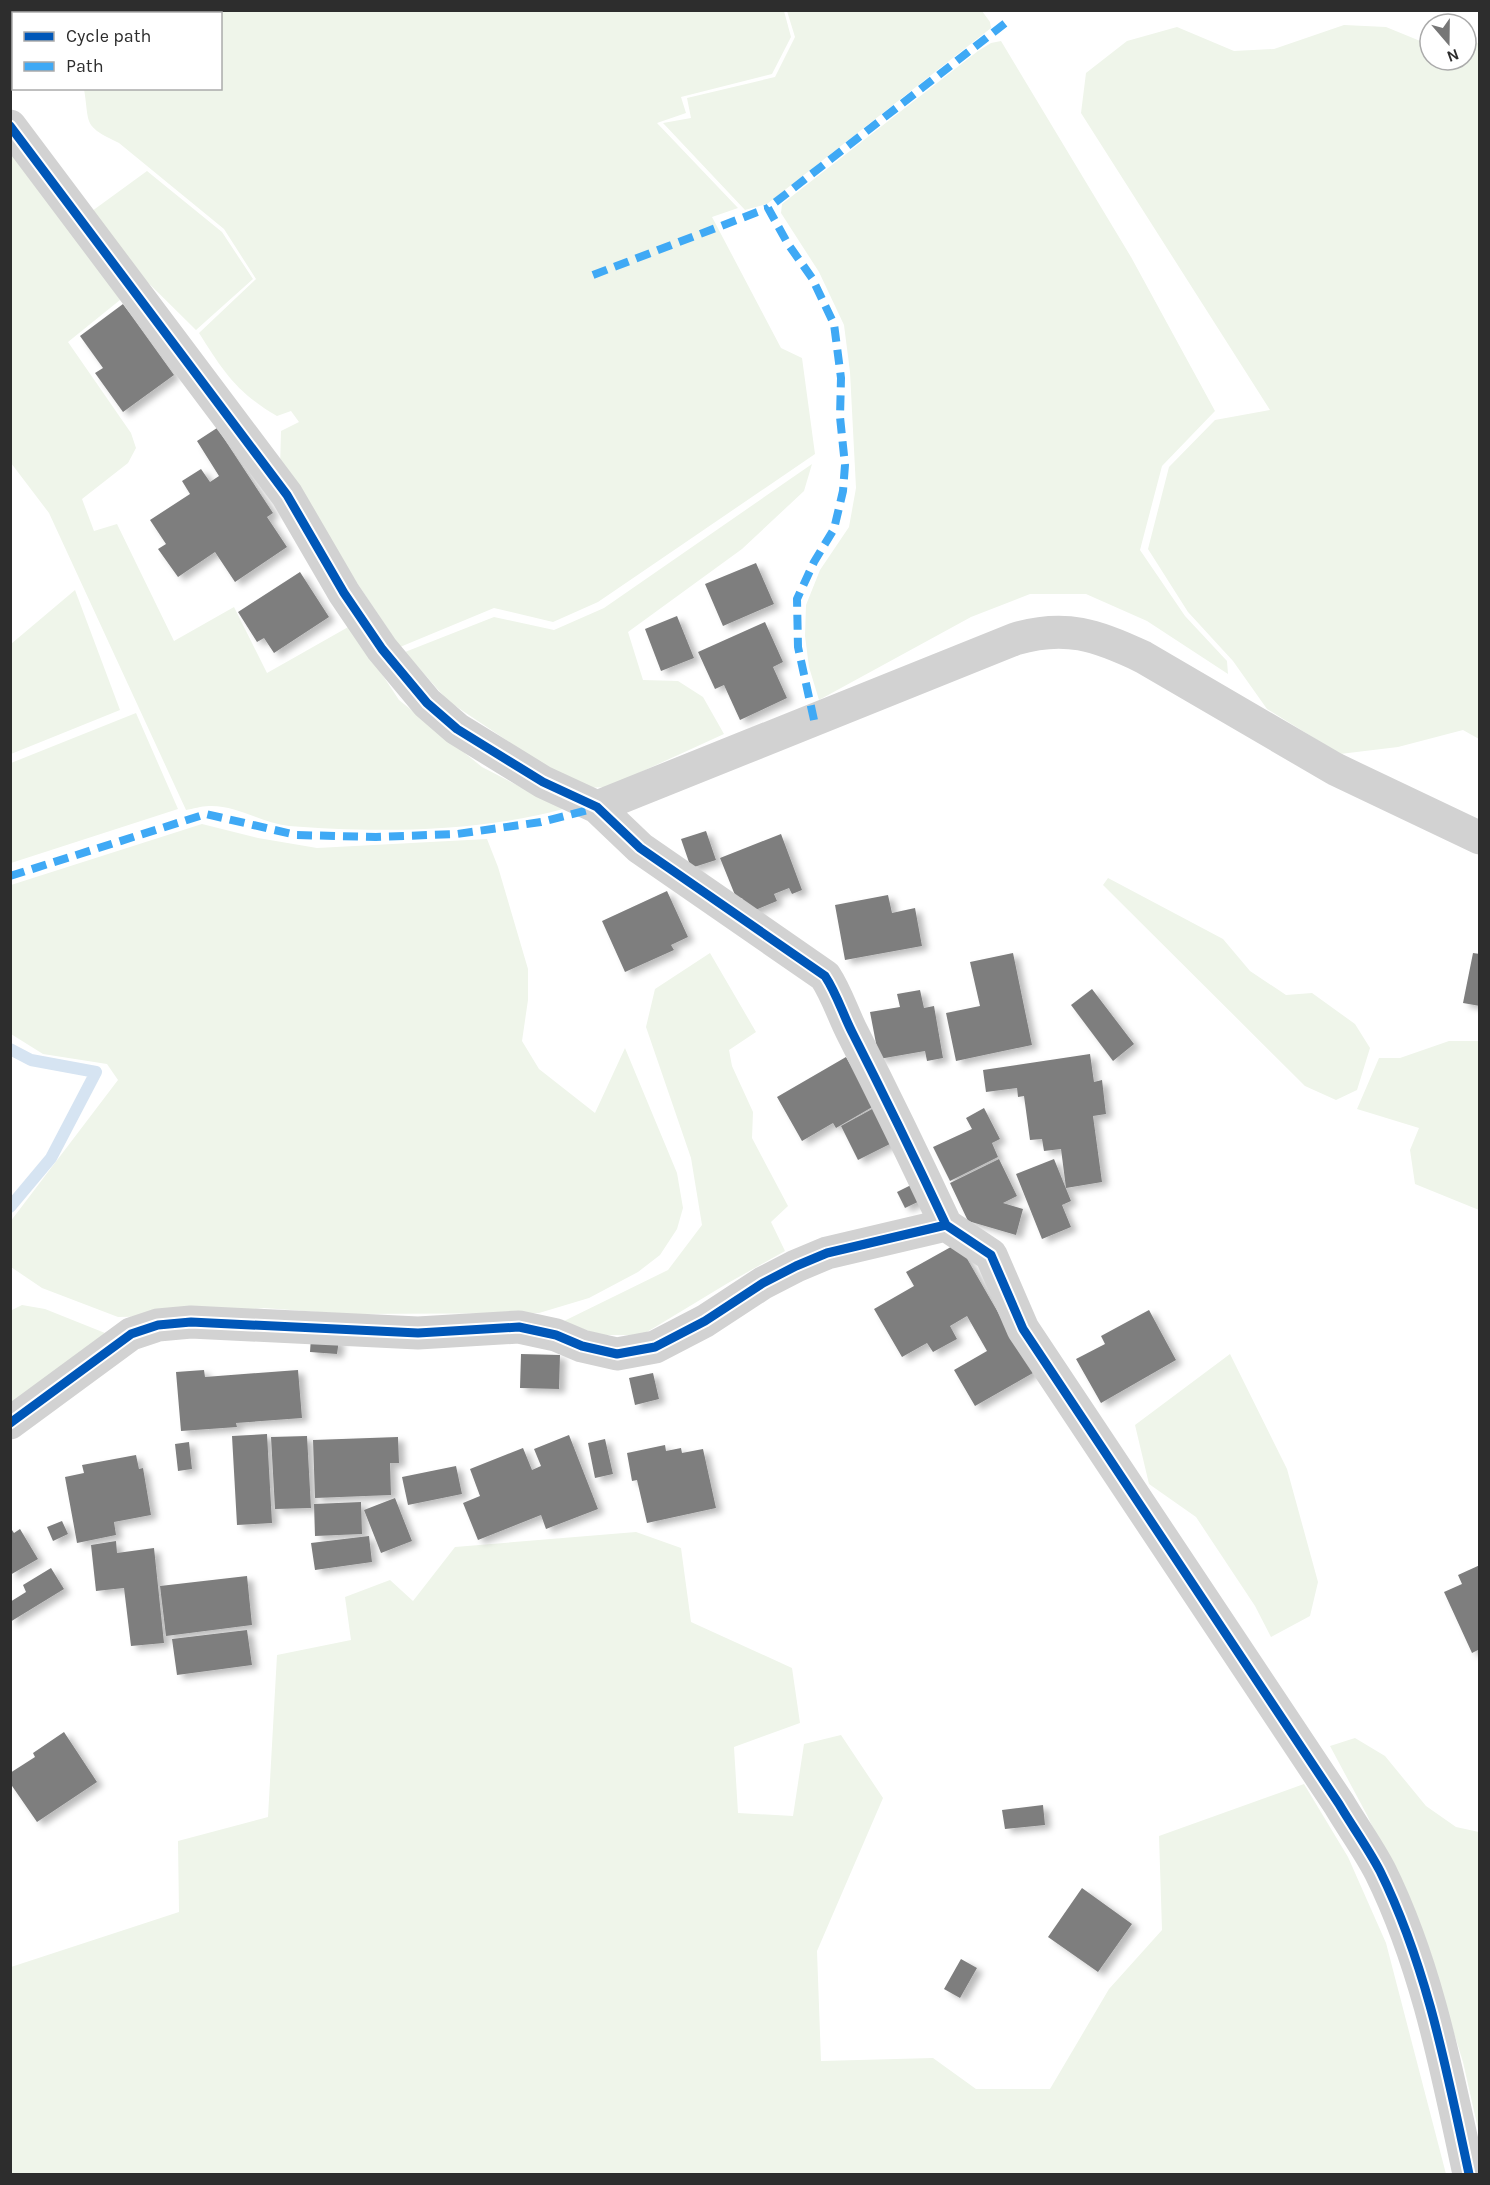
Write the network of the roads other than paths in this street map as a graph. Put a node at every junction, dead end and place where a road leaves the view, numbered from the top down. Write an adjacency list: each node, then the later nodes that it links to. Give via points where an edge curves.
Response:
1 (10, 126): 2 (street, via 287,495 344,593 382,649 427,703 457,729 543,782)
2 (597, 807): 3 (street, via 1015,639 1067,631 1113,643 1143,657 1335,769); 4 (street, via 640,848 825,976)
3 (1479, 838)
4 (946, 1226): 5 (street, via 827,1253 763,1283 655,1347 617,1354 519,1327 418,1333 191,1322 158,1325 131,1334 109,1348); 6 (street, via 991,1255 1023,1329 1379,1870 1408,1936 1427,1996)
5 (10, 1423)
6 (1469, 2175)

